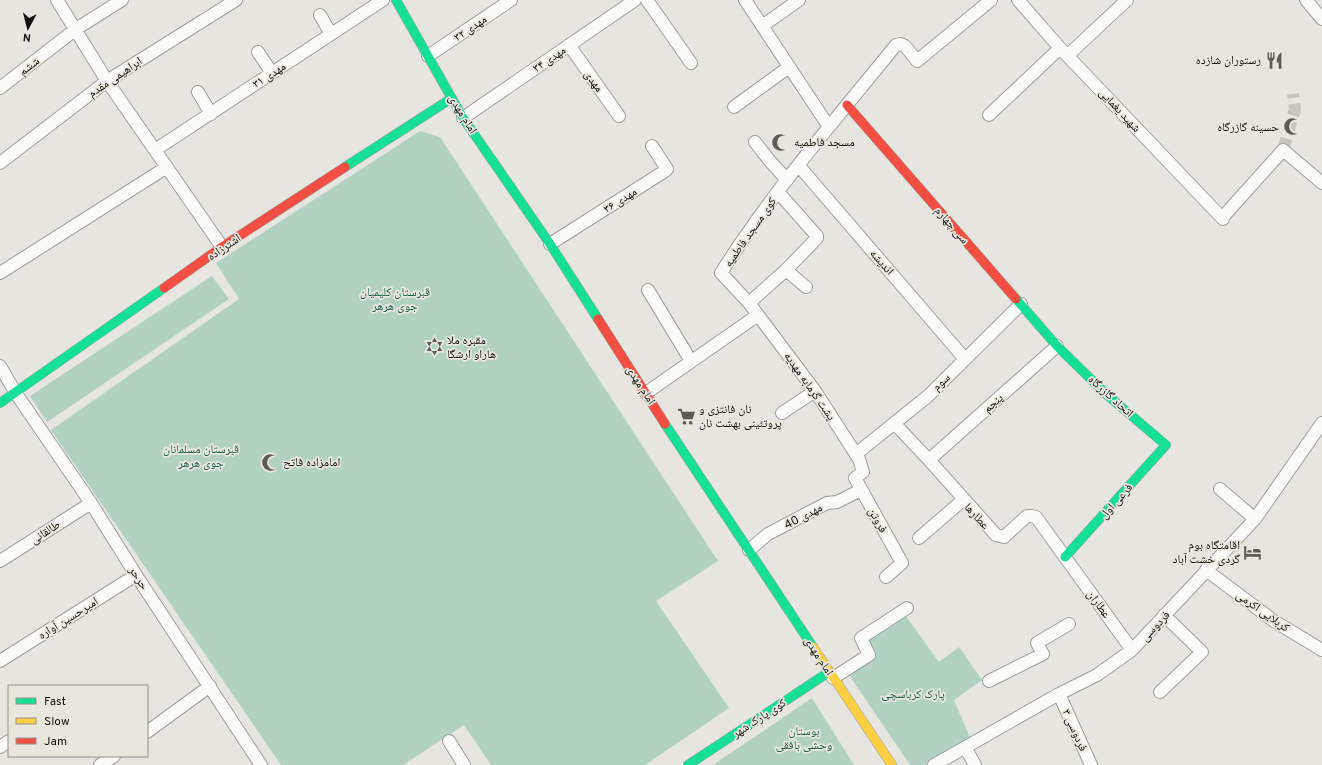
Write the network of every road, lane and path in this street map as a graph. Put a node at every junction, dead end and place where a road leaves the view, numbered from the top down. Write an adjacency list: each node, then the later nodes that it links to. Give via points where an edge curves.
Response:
1 (57, 0): 18 (street)
2 (122, 0): 18 (street, ششم)
3 (236, 0): 27 (street, ابراهیمی مقدم)
4 (383, 0): 19 (street, مهدی ۳۱)
5 (396, 0): 23 (street, امام مهدی)
6 (511, 0): 23 (street, مهدی ۳۲)
7 (635, 0): 20 (street, مهدی ۳۴)
8 (647, 0): 24 (street)
9 (745, 0): 17 (street)
10 (799, 0): 17 (street)
11 (991, 0): 31 (street, کوی مسجد فاطمیه, via 917,61 905,46 896,45)
12 (1018, 0): 22 (street, شهید یغمایی)
13 (1127, 0): 22 (street)
14 (1306, 0): 16 (street)
15 (320, 14): 19 (street)
16 (1322, 19)
17 (762, 26): 25 (street)
18 (76, 29): 27 (street); 28 (street, ششم)
19 (331, 34): 26 (street, مهدی ۳۱)
20 (569, 45): 35 (street, مهدی); 36 (street, مهدی ۳۴)
21 (258, 52): 26 (street)
22 (1064, 52): 34 (street); 45 (street, شهید یغمایی, via 1223,219 1283,150)
23 (428, 56): 30 (street, امام مهدی)
24 (691, 63)
25 (789, 67): 32 (street); 37 (street)
26 (272, 73): 33 (street, مهدی ۳۱)
27 (107, 81): 40 (street); 41 (street, ابراهیمی مقدم)
28 (0, 88)
29 (198, 92): 33 (street)
30 (452, 98): 36 (street, امام مهدی); 48 (street, اشترزاده)
31 (847, 105): 37 (street, کوی مسجد فاطمیه); 54 (street, سی چهارم)
32 (734, 107)
33 (211, 114): 40 (street, مهدی ۳۱)
34 (989, 115)
35 (619, 116)
36 (464, 118): 47 (street, امام مهدی)
37 (829, 127): 42 (street, کوی مسجد فاطمیه)
38 (755, 142): 44 (street)
39 (652, 146): 47 (street, مهدی ۳۶, via 667,168 665,171)
40 (155, 150): 43 (street)
41 (0, 163)
42 (799, 166): 44 (street, کوی مسجد فاطمیه); 57 (street, اندیشه)
43 (167, 167): 48 (street); 50 (street)
44 (787, 180): 46 (street, کوی مسجد فاطمیه)
45 (1322, 183)
46 (778, 192): 49 (street, via 817,236); 53 (street, کوی مسجد فاطمیه, via 721,273)
47 (550, 244): 62 (street, امام مهدی)
48 (222, 247): 61 (street, اشترزاده)
49 (786, 270): 51 (street); 53 (street)
50 (0, 273)
51 (806, 287)
52 (648, 290): 58 (street)
53 (749, 303): 55 (street, کوی مسجد فاطمیه)
54 (1021, 304): 56 (street, سی چهارم); 57 (street, سوم)
55 (758, 315): 58 (street); 60 (street, پشت گرمابه مهدیه)
56 (1057, 346): 67 (street, اتحاد گازرگاه, via 1106,394); 69 (street, پنجم)
57 (965, 359): 65 (street, سوم, via 928,396)
58 (691, 361): 62 (street)
59 (0, 366): 61 (street, حرحر)
60 (815, 391): 64 (street); 68 (street, پشت گرمابه مهدیه)
61 (15, 392): 63 (street, اشترزاده); 73 (street, حرحر)
62 (646, 392): 76 (street, امام مهدی)
63 (0, 402)
64 (782, 413)
65 (894, 423): 68 (street, سوم); 69 (street, عطارها)
66 (1322, 423): 74 (street, فردوسی)
67 (1166, 445): 77 (street, فرعی اول)
68 (857, 456): 71 (street, فروتن, via 863,472 855,478)
69 (929, 460): 72 (street, عطارها)
70 (1220, 489): 74 (street)
71 (861, 490): 76 (street, مهدی 40, via 837,502 827,503 768,534); 81 (street, فروتن, via 902,563)
72 (963, 500): 75 (street); 77 (street, عطارها, via 1000,537 1004,537 1027,516 1036,517)
73 (91, 502): 78 (street, طالقانی); 80 (street, حرحر)
74 (1255, 519): 79 (street, فردوسی)
75 (919, 538)
76 (749, 550): 88 (street, امام مهدی)
77 (1065, 557): 85 (street, عطاران)
78 (0, 562)
79 (1206, 570): 83 (street, فردوسی); 86 (street, کربلایی اکرمی, via 1274,621)
80 (136, 575): 87 (street, امیرحسین آواره); 90 (street, حرحر)
81 (886, 577)
82 (907, 608): 88 (street, via 861,638 869,655)
83 (1164, 615): 85 (street, فردوسی); 91 (street, via 1202,652)
84 (1069, 624): 89 (street, via 1037,643 1044,654)
85 (1132, 650): 92 (street, فردوسی, via 1098,675)
86 (1322, 650)
87 (0, 661)
88 (831, 675): 100 (street, کوی پارک شهر); 101 (street, امام مهدی)
89 (989, 681)
90 (210, 686): 93 (street); 98 (street, حرحر)
91 (1160, 692)
92 (1059, 694): 95 (street, فردوسی); 104 (street, فردوسی ۳)
93 (148, 731)
94 (448, 741): 99 (street)
95 (965, 747): 102 (street, فردوسی); 103 (street)
96 (112, 757): 97 (street)
97 (100, 765)
98 (261, 765)
99 (464, 765)
100 (688, 765)
101 (892, 765)
102 (934, 765)
103 (975, 765)
104 (1091, 765)

